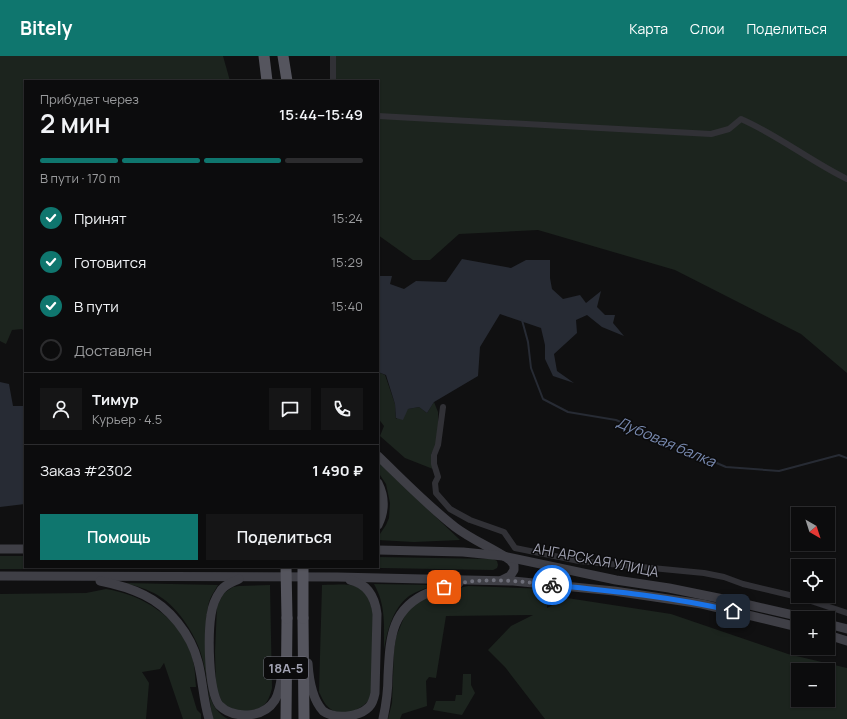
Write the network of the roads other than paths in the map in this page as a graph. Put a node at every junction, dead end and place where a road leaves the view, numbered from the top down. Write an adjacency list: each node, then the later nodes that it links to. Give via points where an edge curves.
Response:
1 (264, 56): 4 (highway)
2 (283, 56): 5 (highway)
3 (333, 56): 6 (street)
4 (267, 80)
5 (286, 80)
6 (333, 80)
7 (379, 116): 8 (street, via 711,134 729,129 741,119 756,125)
8 (847, 179)
9 (443, 407): 24 (street, via 438,445 434,455 438,477 435,483 436,493 450,509 470,520 504,532 515,548 579,561 710,575 802,598)
10 (379, 457): 16 (main road, via 455,527)
11 (379, 485): 12 (main road, via 384,500)
12 (379, 522)
13 (0, 549): 14 (main road)
14 (24, 549)
15 (379, 550): 16 (main road, АНГАРСКАЯ УЛИЦА, via 463,552)
16 (503, 556): 23 (main road, via 514,565 514,570 510,576); 25 (main road, АНГАРСКАЯ УЛИЦА)
17 (286, 568): 26 (highway, 18А-5, bridge)
18 (303, 568): 27 (highway, 18А-5, bridge)
19 (0, 576): 20 (main road, АНГАРСКАЯ УЛИЦА)
20 (85, 577): 21 (main road, АНГАРСКАЯ УЛИЦА); 33 (main road, via 122,586 144,595 176,620 189,639 198,661)
21 (251, 577): 22 (main road, АНГАРСКАЯ УЛИЦА); 26 (main road, via 233,582 222,589 211,615 211,684 219,705 226,712 242,719 252,718 268,709 275,699 281,674)
22 (337, 577): 23 (main road, АНГАРСКАЯ УЛИЦА); 27 (main road, via 352,580 366,588 376,607 375,693 370,706 364,711 340,718 322,710 309,678)
23 (501, 580): 28 (main road, АНГАРСКАЯ УЛИЦА, via 614,591 702,604); 36 (main road, via 455,583 424,594 404,609 392,634)
24 (847, 613)
25 (791, 615)
26 (287, 618): 34 (highway, 18А-5)
27 (303, 618): 35 (highway, 18А-5)
28 (791, 625)
29 (835, 626): 30 (main road)
30 (847, 629)
31 (835, 637): 32 (main road)
32 (847, 641)
33 (209, 719)
34 (286, 719)
35 (304, 719)
36 (383, 719)

